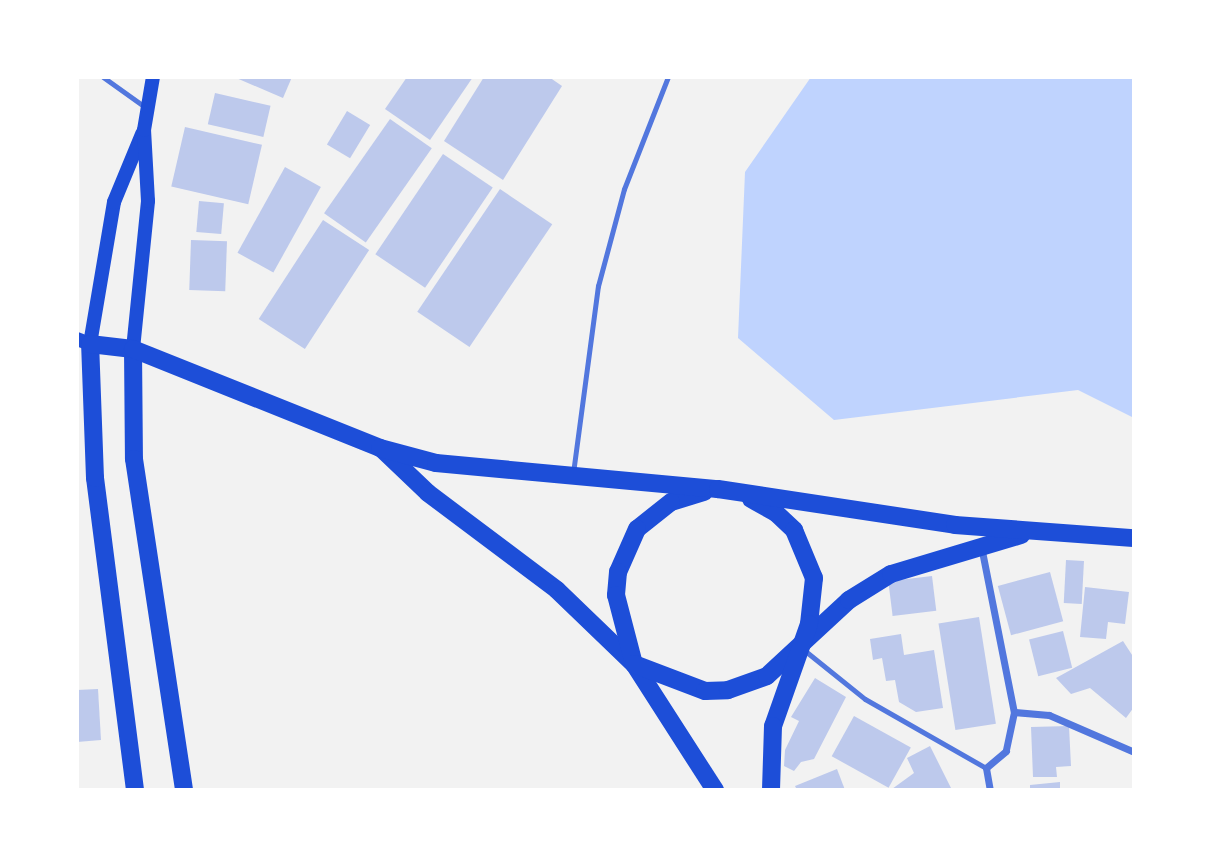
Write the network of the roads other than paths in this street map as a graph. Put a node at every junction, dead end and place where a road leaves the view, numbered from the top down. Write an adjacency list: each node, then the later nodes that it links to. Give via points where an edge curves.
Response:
1 (103, 77): 4 (lane)
2 (153, 77): 4 (main road)
3 (668, 77): 9 (lane, via 624,189 598,286)
4 (148, 109): 5 (main road)
5 (144, 130): 6 (main road, via 114,202); 7 (main road, via 148,201)
6 (83, 342): 7 (main road); 19 (main road, via 95,478)
7 (134, 349): 8 (main road); 20 (main road, via 134,459)
8 (380, 448): 9 (main road, via 436,463); 15 (main road, via 428,493 557,590)
9 (573, 477): 10 (main road)
10 (718, 489): 11 (main road, via 955,525); 14 (main road, via 776,513 805,549 814,601); 15 (main road, via 671,502 652,514 625,548 616,595)
11 (1034, 532): 12 (main road); 13 (main road)
12 (1134, 538)
13 (981, 546): 14 (main road, via 891,574 849,600); 16 (street)
14 (798, 645): 15 (main road, via 767,676 728,690 685,686); 18 (lane, via 865,699); 22 (main road, via 773,726)
15 (634, 664): 21 (main road)
16 (1014, 712): 17 (street, via 1049,715); 18 (street, via 1006,751)
17 (1134, 752)
18 (986, 768): 23 (street)
19 (135, 790)
20 (184, 790)
21 (715, 790)
22 (771, 790)
23 (990, 790)

